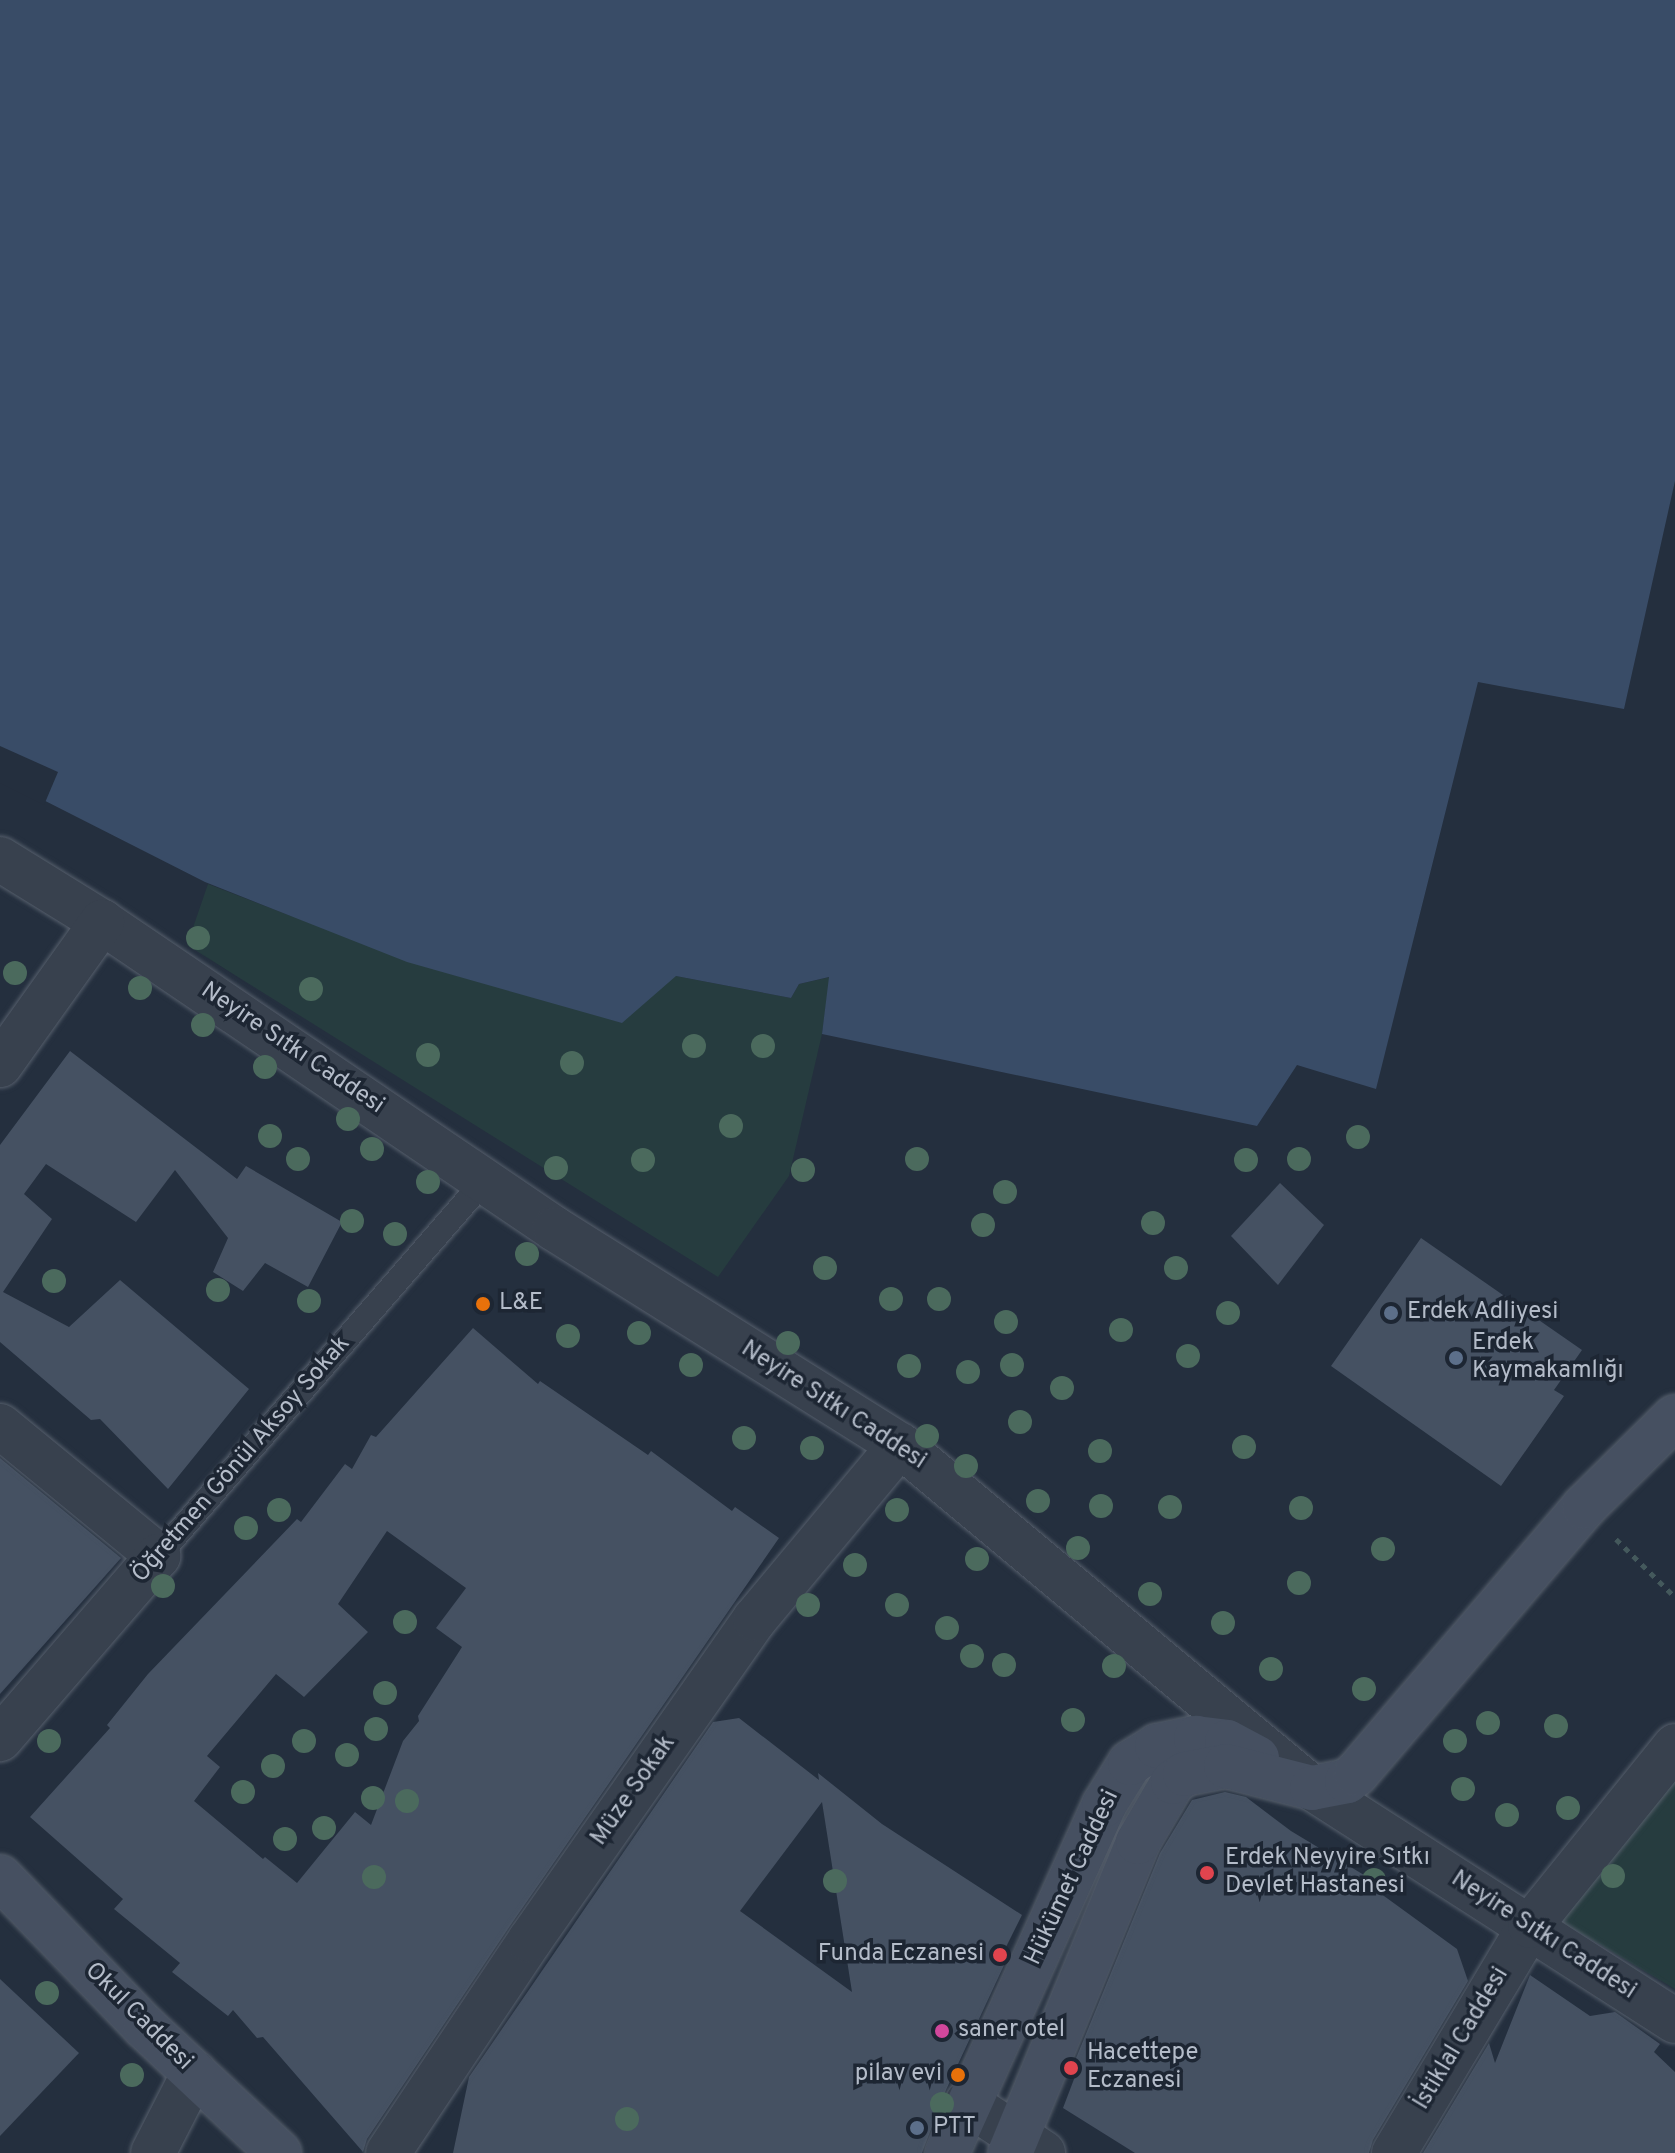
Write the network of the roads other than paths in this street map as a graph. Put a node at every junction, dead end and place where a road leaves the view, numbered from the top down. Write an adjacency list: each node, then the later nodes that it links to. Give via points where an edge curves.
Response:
1 (0, 859): 2 (street, Neyire Sıtkı Caddesi)
2 (102, 922): 3 (street); 4 (street, Neyire Sıtkı Caddesi)
3 (0, 1065)
4 (485, 1180): 7 (street, Neyire Sıtkı Caddesi); 8 (lane, Öğretmen Gönül Aksoy Sokak)
5 (1675, 1417): 11 (main road, via 1584,1507 1370,1760 1347,1781)
6 (0, 1426): 8 (street)
7 (900, 1445): 11 (street, Neyire Sıtkı Caddesi); 20 (street, Müze Sokak, via 755,1619)
8 (158, 1556): 9 (street, Öğretmen Gönül Aksoy Sokak)
9 (0, 1739)
10 (1675, 1746): 13 (street, İstiklal Caddesi)
11 (1312, 1788): 13 (street, Neyire Sıtkı Caddesi); 16 (main road, Hükümet Caddesi, via 1212,1739 1170,1741 1130,1763 1104,1805); 17 (main road, Hükümet Caddesi, via 1226,1766 1185,1774 1173,1782 1138,1842)
12 (0, 1877): 15 (main road, Okul Caddesi)
13 (1530, 1926): 14 (street, Neyire Sıtkı Caddesi); 22 (street, İstiklal Caddesi)
14 (1675, 2021)
15 (194, 2073): 18 (street); 19 (main road, Okul Caddesi)
16 (967, 2103): 17 (street); 21 (main road, Hükümet Caddesi)
17 (1023, 2148)
18 (153, 2153)
19 (279, 2153)
20 (388, 2153)
21 (947, 2153)
22 (1394, 2153)

